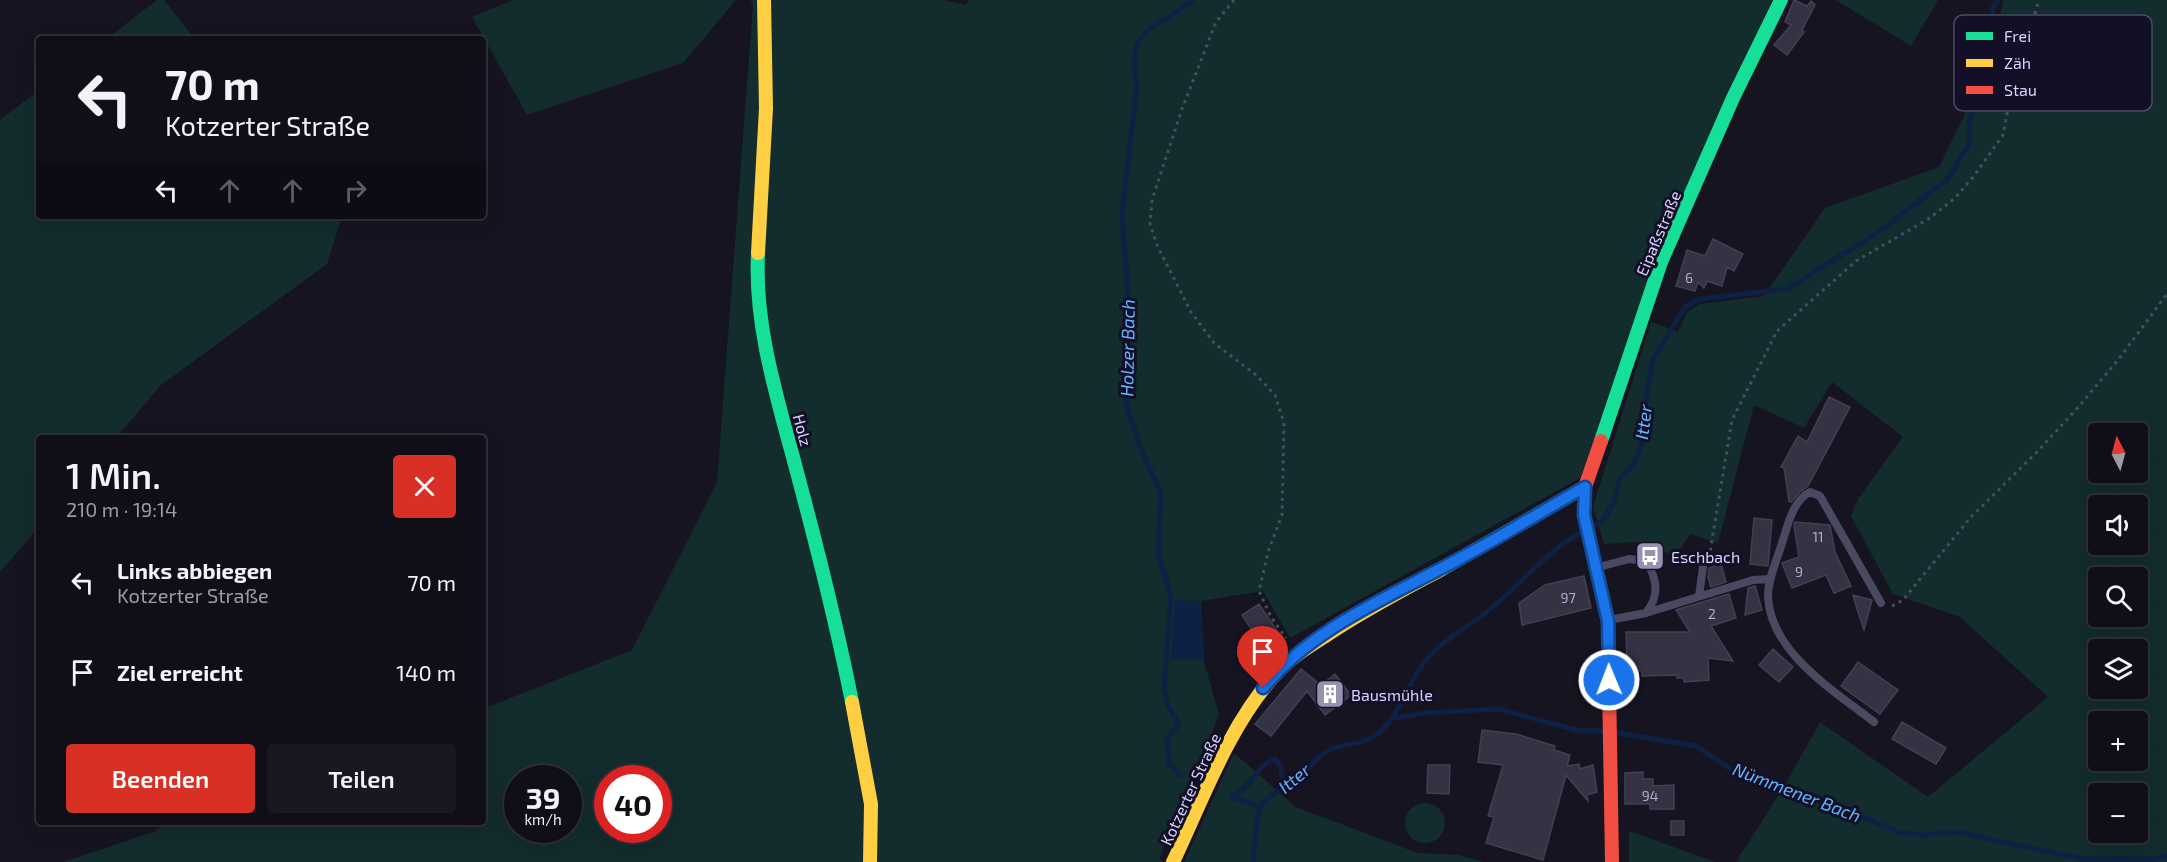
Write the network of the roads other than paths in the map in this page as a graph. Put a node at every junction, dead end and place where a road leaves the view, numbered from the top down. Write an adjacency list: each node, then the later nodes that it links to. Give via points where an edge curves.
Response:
1 (764, 0): 12 (street, Holz, via 766,108 757,272 759,314 772,378 832,604 863,751 871,804)
2 (1781, 0): 3 (street, Eipaßstraße, via 1660,262)
3 (1585, 487): 5 (street, Eipaßstraße, via 1584,515); 13 (street, Kotzerter Straße, via 1363,611 1296,655 1260,693 1238,725)
4 (1703, 567): 7 (lane)
5 (1596, 568): 9 (lane, via 1629,559 1647,561 1657,589 1654,603); 10 (street)
6 (1770, 579): 7 (lane); 8 (lane, via 1796,506 1810,492 1820,495); 11 (lane, via 1768,597 1781,638 1804,667)
7 (1699, 596): 9 (lane)
8 (1881, 603)
9 (1646, 613): 10 (lane)
10 (1608, 621): 14 (street)
11 (1874, 722)
12 (870, 862)
13 (1173, 862)
14 (1612, 862)

